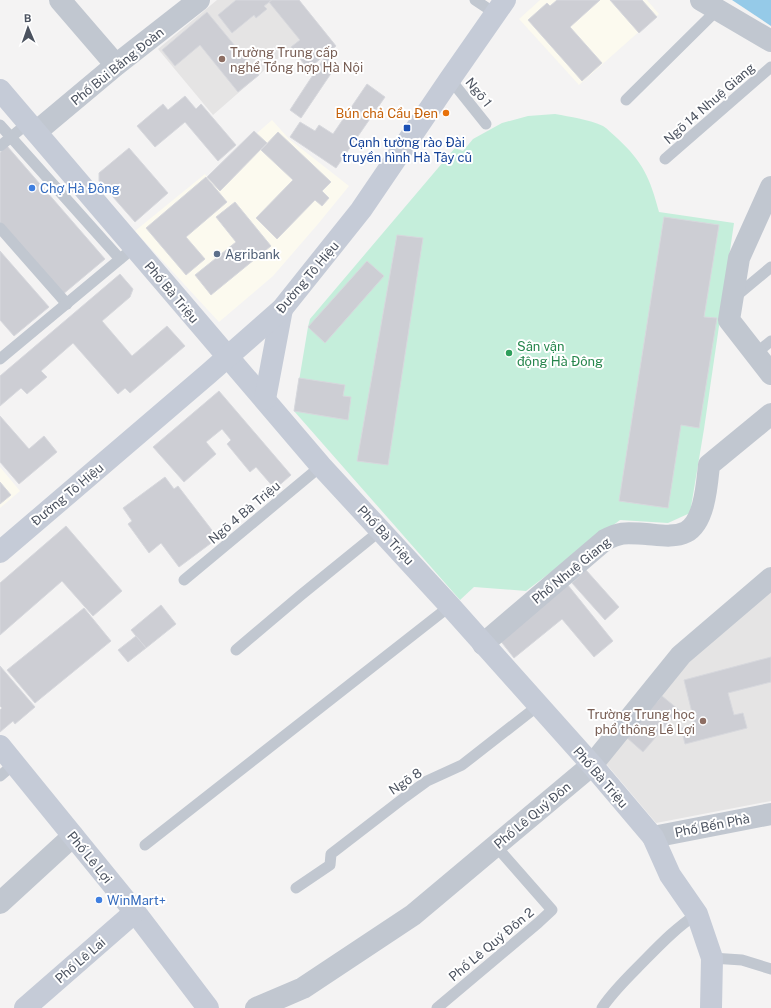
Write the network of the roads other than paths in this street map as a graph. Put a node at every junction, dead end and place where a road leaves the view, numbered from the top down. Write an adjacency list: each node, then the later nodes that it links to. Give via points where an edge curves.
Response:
1 (60, 0): 7 (street)
2 (199, 0): 7 (street, Phố Bùi Bằng Đoàn)
3 (475, 0): 5 (lane)
4 (709, 5): 6 (street); 11 (lane)
5 (500, 7): 9 (street, Đường Tô Hiệu)
6 (771, 41)
7 (116, 65): 14 (street, Phố Bùi Bằng Đoàn)
8 (771, 67): 17 (lane, Ngõ 14 Nhuệ Giang)
9 (450, 79): 12 (lane, Ngõ 1); 24 (street, Đường Tô Hiệu, via 361,210)
10 (0, 90): 14 (street, Phố Bà Triệu)
11 (626, 100)
12 (486, 124)
13 (0, 125): 15 (lane)
14 (32, 128): 15 (lane); 20 (street, Phố Bà Triệu)
15 (11, 137): 16 (lane); 20 (lane)
16 (0, 146)
17 (665, 159)
18 (771, 187): 22 (street, via 739,258)
19 (0, 228): 23 (lane)
20 (127, 253): 23 (lane); 26 (street, Phố Bà Triệu)
21 (771, 267): 22 (lane)
22 (733, 298): 25 (street, via 729,320)
23 (67, 304): 27 (lane)
24 (282, 308): 26 (street, Đường Tô Hiệu); 29 (street)
25 (763, 347): 28 (street)
26 (227, 357): 29 (street, Phố Bà Triệu); 33 (street, Đường Tô Hiệu)
27 (0, 359)
28 (771, 374)
29 (265, 399): 31 (street, Phố Bà Triệu)
30 (771, 414): 37 (street, Phố Nhuệ Giang, via 709,465 704,503 694,524 686,532 670,536 618,534 605,540)
31 (321, 466): 32 (street, Phố Bà Triệu); 35 (lane, Ngõ 4 Bà Triệu)
32 (381, 530): 36 (street, Phố Bà Triệu); 38 (lane)
33 (0, 552)
34 (771, 578): 41 (street, Phố Lê Quý Đôn, via 681,655)
35 (184, 580)
36 (450, 606): 37 (street, Phố Bà Triệu); 46 (lane)
37 (483, 644): 39 (street, Phố Bà Triệu)
38 (236, 650)
39 (539, 706): 41 (street, Phố Bà Triệu); 48 (lane, Ngõ 8, via 462,765 427,781 405,796 331,854 330,865)
40 (0, 746): 42 (street, Phố Lê Lợi)
41 (592, 765): 45 (street, Phố Bà Triệu); 47 (street, Phố Lê Quý Đôn)
42 (7, 770): 44 (street, Phố Lê Lợi)
43 (771, 814): 45 (street, Phố Bến Phà)
44 (73, 836): 49 (street); 50 (street, Phố Lê Lợi)
45 (653, 837): 51 (street, Phố Bà Triệu, via 670,875)
46 (145, 845)
47 (495, 846): 56 (street, Phố Lê Quý Đôn, via 413,915 303,988); 57 (lane, Phố Lê Quý Đôn 2, via 552,910)
48 (296, 888)
49 (0, 903)
50 (135, 912): 54 (street, Phố Lê Lai); 55 (street, Phố Lê Lợi)
51 (697, 914): 52 (street, Phố Bà Triệu); 58 (lane, via 680,925 610,996)
52 (712, 958): 53 (lane, via 742,960); 59 (street, Phố Bà Triệu)
53 (771, 969)
54 (25, 1008)
55 (208, 1008)
56 (256, 1008)
57 (437, 1008)
58 (602, 1008)
59 (711, 1008)

